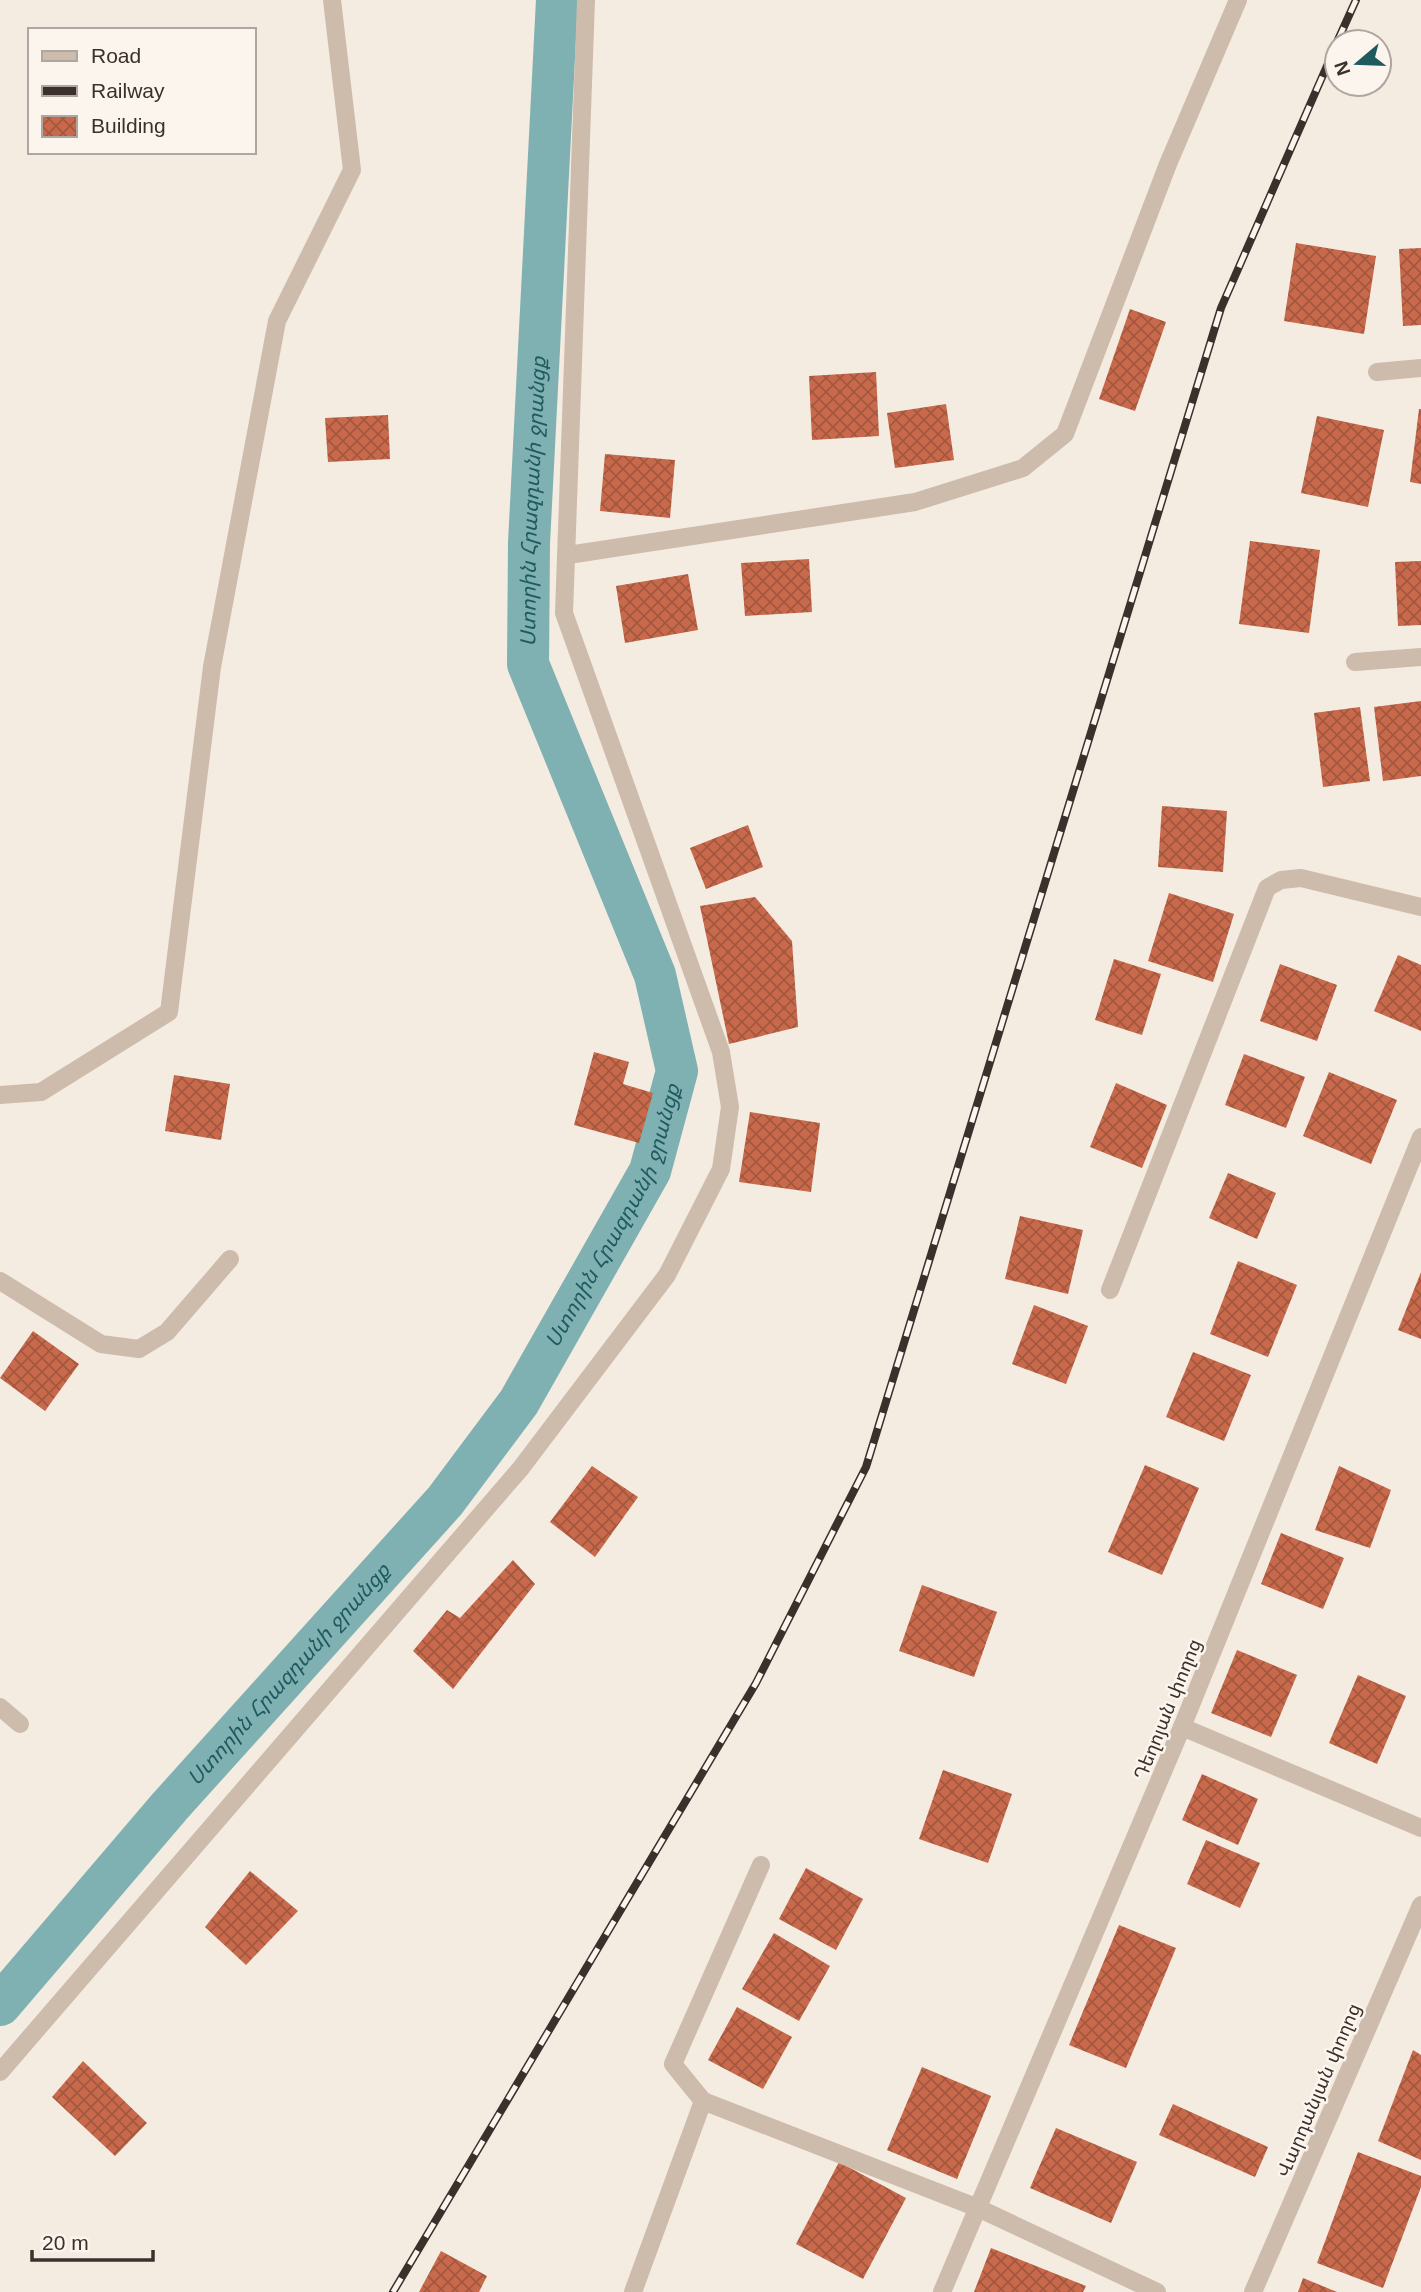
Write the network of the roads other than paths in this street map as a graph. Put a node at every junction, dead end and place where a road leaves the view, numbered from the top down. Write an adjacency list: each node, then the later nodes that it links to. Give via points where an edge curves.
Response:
1 (332, 0): 10 (street, via 352,170 277,321 212,667 169,1012 41,1092)
2 (586, 0): 6 (street)
3 (1238, 0): 6 (street, via 1168,164 1065,434 1023,468 915,502)
4 (1421, 368): 5 (street)
5 (1377, 372)
6 (568, 555): 21 (street, via 564,613 721,1052 730,1107 721,1170 667,1275 521,1468)
7 (1421, 657): 8 (street)
8 (1355, 662)
9 (1421, 907): 14 (street, via 1301,878 1281,880 1266,888)
10 (0, 1095)
11 (1421, 1138): 17 (street, Դեղոյան փողոց)
12 (230, 1259): 13 (street, via 167,1332 139,1349 101,1343)
13 (0, 1281)
14 (1110, 1290)
15 (0, 1707): 16 (street)
16 (20, 1724)
17 (1182, 1727): 18 (street); 23 (street, Դեղոյան փողոց)
18 (1421, 1828)
19 (761, 1865): 22 (street, via 673,2064)
20 (1421, 1905): 27 (street, Վարդանյան փողոց)
21 (0, 2072)
22 (702, 2101): 23 (street); 24 (street)
23 (978, 2208): 25 (street, Դեղոյան փողոց); 26 (street)
24 (633, 2292)
25 (942, 2292)
26 (1157, 2292)
27 (1253, 2292)

